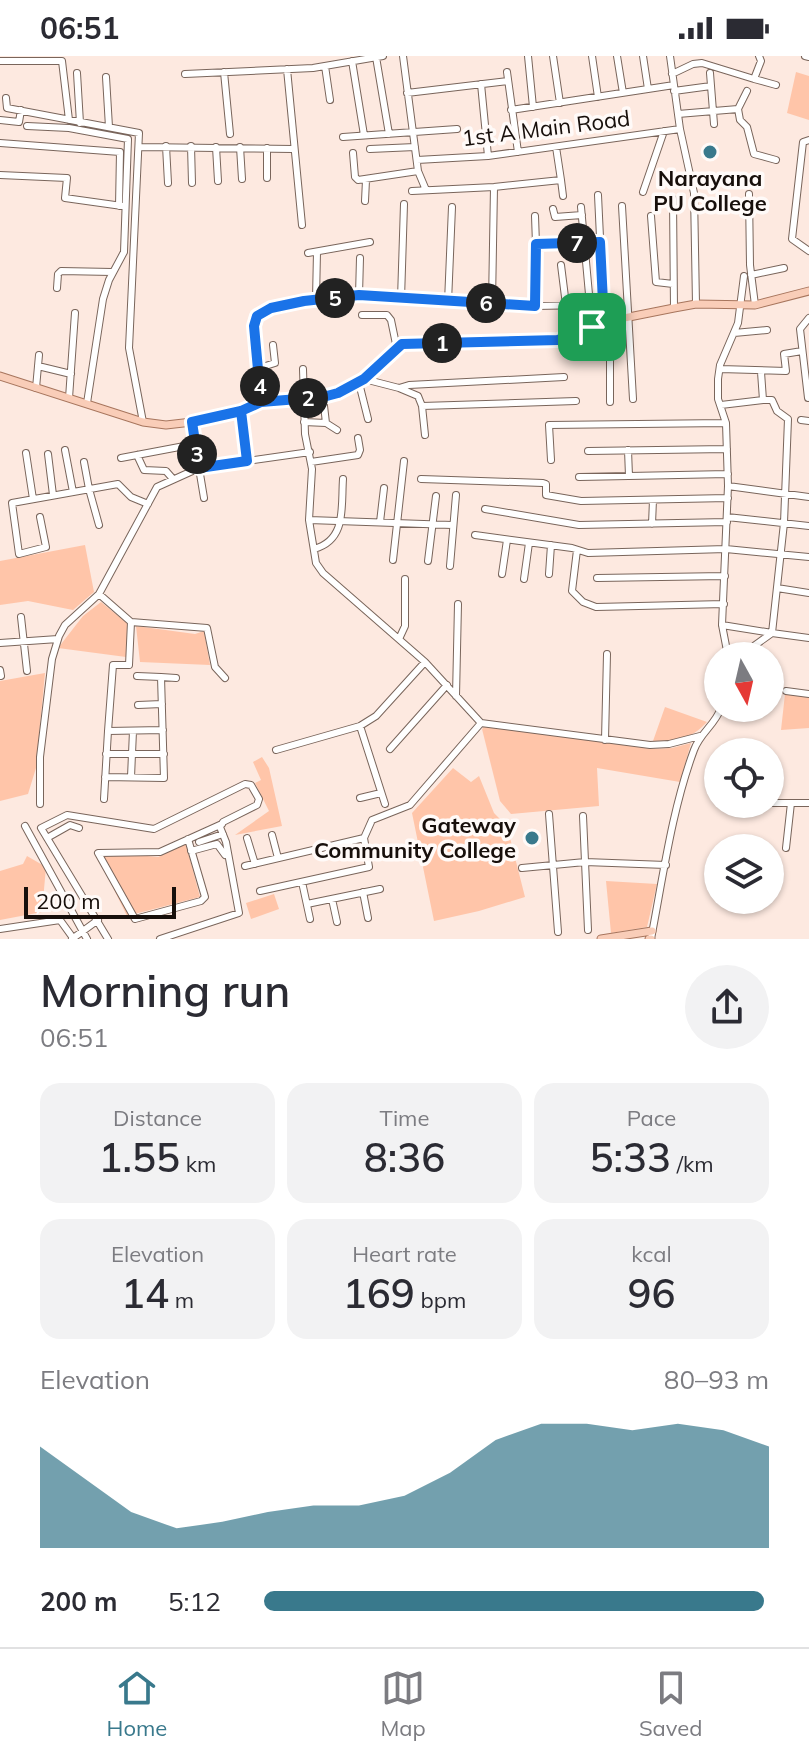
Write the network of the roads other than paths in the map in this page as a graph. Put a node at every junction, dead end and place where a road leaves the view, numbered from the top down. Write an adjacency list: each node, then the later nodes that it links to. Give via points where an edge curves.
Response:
1 (403, 56): 32 (street)
2 (528, 56): 38 (street)
3 (553, 56): 37 (street)
4 (592, 56): 34 (street)
5 (617, 56): 33 (street)
6 (643, 56): 30 (street)
7 (670, 56): 22 (street)
8 (688, 56): 15 (street)
9 (759, 56): 24 (street)
10 (379, 57): 13 (street); 55 (street)
11 (63, 58): 12 (street); 45 (street)
12 (0, 61)
13 (352, 61): 14 (street); 56 (street)
14 (325, 66): 16 (street); 36 (street)
15 (688, 66): 22 (street); 24 (street, via 702,63)
16 (287, 69): 17 (street); 68 (street)
17 (224, 72): 21 (street); 54 (street)
18 (507, 72): 25 (street)
19 (77, 73): 46 (street)
20 (710, 73): 28 (street)
21 (185, 74)
22 (672, 74): 29 (street)
23 (106, 77): 49 (street)
24 (754, 79): 27 (street)
25 (508, 81): 26 (street); 41 (street)
26 (481, 84): 32 (street); 72 (street)
27 (776, 85)
28 (711, 86): 29 (street); 42 (street)
29 (674, 88): 30 (street); 43 (street)
30 (648, 89): 33 (street)
31 (747, 91): 39 (street)
32 (407, 93): 53 (street)
33 (623, 93): 34 (street)
34 (598, 97): 37 (street)
35 (6, 98): 40 (street, via 7,108)
36 (330, 100)
37 (560, 103): 38 (street)
38 (533, 107): 41 (street)
39 (738, 109): 42 (street); 74 (street, via 754,154)
40 (21, 110): 44 (street, via 19,122); 45 (street)
41 (511, 110): 70 (street)
42 (712, 110): 43 (street); 47 (street)
43 (678, 114): 51 (street)
44 (0, 120)
45 (69, 120): 46 (street)
46 (80, 123): 49 (street)
47 (714, 124)
48 (27, 126): 94 (street, via 128,139)
49 (109, 127): 62 (street, via 139,133)
50 (457, 129): 53 (street)
51 (680, 129): 52 (street, 1st A Main Road); 121 (street, via 694,193)
52 (664, 131): 66 (street, 1st A Main Road); 87 (street)
53 (413, 132): 55 (street); 65 (street)
54 (230, 134)
55 (389, 134): 56 (street)
56 (364, 135): 57 (street)
57 (343, 137)
58 (809, 140): 105 (street, via 803,142 792,239)
59 (0, 143): 94 (street, via 120,152)
60 (166, 146): 61 (street); 62 (street); 82 (street)
61 (191, 146): 63 (street); 83 (street)
62 (140, 147): 168 (street, via 129,348)
63 (216, 147): 64 (street); 81 (street)
64 (240, 147): 67 (street); 78 (street)
65 (415, 147): 69 (street); 73 (street)
66 (556, 147): 70 (street, 1st A Main Road); 80 (street)
67 (267, 148): 68 (street); 77 (street)
68 (293, 149): 100 (street)
69 (370, 149)
70 (518, 152): 72 (street, 1st A Main Road)
71 (353, 153): 79 (street, via 355,177)
72 (488, 156): 73 (street, 1st A Main Road)
73 (417, 160): 75 (street)
74 (776, 160)
75 (418, 171): 79 (street); 85 (street)
76 (0, 175): 94 (street, via 67,178 65,198)
77 (267, 178)
78 (242, 179)
79 (366, 180): 92 (street)
80 (561, 180): 84 (street); 90 (street)
81 (218, 181)
82 (168, 183)
83 (192, 183)
84 (494, 187): 85 (street); 120 (street)
85 (426, 190): 86 (street)
86 (412, 191)
87 (643, 192)
88 (749, 194): 112 (street)
89 (598, 195): 103 (street)
90 (563, 196)
91 (673, 199): 113 (street)
92 (365, 201)
93 (404, 204): 118 (street)
94 (122, 206): 111 (street, via 124,252)
95 (622, 206): 130 (street)
96 (452, 207): 119 (street)
97 (553, 209): 102 (street, via 555,217 581,211)
98 (535, 216): 104 (street)
99 (651, 216): 113 (street, via 656,282)
100 (302, 225)
101 (370, 242): 106 (street)
102 (584, 242): 103 (street); 104 (street); 123 (street)
103 (600, 242): 132 (street)
104 (536, 244): 125 (street)
105 (809, 251)
106 (317, 252): 107 (street); 117 (street)
107 (308, 253)
108 (360, 258): 116 (street)
109 (561, 265): 122 (street)
110 (784, 268): 112 (street)
111 (112, 272): 114 (street, via 61,271); 161 (street, via 100,313)
112 (748, 276): 124 (street); 126 (street)
113 (673, 284): 127 (street)
114 (57, 288)
115 (809, 291): 124 (main road)
116 (359, 295): 117 (street); 118 (street)
117 (316, 299): 141 (street, via 257,316)
118 (401, 299): 119 (street)
119 (448, 302): 120 (street)
120 (492, 303): 125 (street)
121 (696, 304): 126 (main road); 127 (main road)
122 (566, 305): 123 (street); 125 (street)
123 (589, 305): 133 (street)
124 (755, 305): 126 (main road)
125 (535, 306)
126 (741, 306): 135 (street)
127 (674, 308): 130 (main road)
128 (75, 313): 146 (street)
129 (362, 315): 137 (street, via 387,315)
130 (630, 317): 132 (main road); 156 (street)
131 (809, 318): 138 (street, via 800,326)
132 (607, 322): 133 (main road); 160 (street)
133 (592, 327): 137 (main road, via 558,340 402,344)
134 (767, 330): 135 (street)
135 (734, 333): 143 (street)
136 (273, 345): 141 (street, via 275,363)
137 (397, 349): 149 (main road)
138 (802, 351): 144 (street); 145 (street, via 784,354 786,371)
139 (39, 355): 140 (street)
140 (38, 366): 146 (street); 150 (street)
141 (259, 368): 159 (street)
142 (303, 369): 154 (street)
143 (720, 369): 145 (street); 162 (street)
144 (807, 371): 155 (street)
145 (761, 372): 157 (street)
146 (71, 374): 153 (street)
147 (0, 376): 150 (main road)
148 (564, 377): 151 (street)
149 (362, 381): 151 (street); 152 (main road); 165 (street)
150 (36, 388): 153 (main road)
151 (399, 388): 163 (street, via 418,396)
152 (323, 397): 154 (main road); 171 (street)
153 (69, 398): 161 (main road)
154 (304, 398): 159 (main road); 170 (street)
155 (808, 398)
156 (633, 399)
157 (763, 400): 162 (street); 202 (street, via 772,400 788,419)
158 (576, 401): 163 (street)
159 (261, 402): 164 (main road)
160 (610, 402)
161 (87, 403): 168 (main road)
162 (721, 405): 172 (street)
163 (422, 406): 174 (street)
164 (241, 411): 169 (main road); 187 (street)
165 (368, 419)
166 (801, 420): 167 (street)
167 (809, 421)
168 (143, 422): 169 (main road)
169 (192, 422): 176 (street)
170 (304, 422): 171 (street); 181 (street)
171 (326, 423): 173 (street)
172 (726, 423): 177 (street); 186 (street, via 549,425)
173 (337, 430)
174 (425, 435)
175 (358, 438): 190 (street, via 358,455)
176 (195, 444): 184 (street); 191 (street)
177 (727, 449): 179 (street); 192 (street)
178 (65, 450): 201 (street)
179 (628, 450): 180 (street); 193 (street)
180 (588, 451)
181 (310, 452): 187 (street); 190 (street)
182 (26, 453): 209 (street)
183 (48, 454): 203 (street)
184 (137, 455): 185 (street); 195 (street, via 144,470 166,471)
185 (121, 458)
186 (551, 460)
187 (247, 461): 191 (street)
188 (404, 461): 218 (street)
189 (84, 462): 200 (street)
190 (311, 462): 214 (street)
191 (199, 468): 195 (street); 207 (street)
192 (728, 474): 193 (street); 198 (street)
193 (629, 476): 194 (street)
194 (579, 477)
195 (173, 479): 211 (street, via 157,487)
196 (343, 479): 216 (street)
197 (421, 479): 210 (street, via 543,483 546,495 581,501)
198 (728, 486): 202 (street); 208 (street)
199 (384, 488): 217 (street)
200 (89, 489): 201 (street); 211 (street, via 118,484); 222 (street)
201 (73, 492): 203 (street)
202 (785, 493): 206 (street); 219 (street)
203 (53, 495): 209 (street)
204 (456, 495): 223 (street)
205 (436, 496): 220 (street)
206 (809, 497)
207 (204, 498)
208 (728, 498): 210 (street); 215 (street)
209 (33, 499): 213 (street, via 12,503 19,554 46,547)
210 (653, 500): 221 (street)
211 (148, 504): 245 (street)
212 (485, 509): 221 (street, via 579,525)
213 (40, 517)
214 (309, 520): 216 (street); 229 (street)
215 (727, 520): 219 (street); 221 (street); 230 (street)
216 (340, 521): 217 (street); 229 (street, via 335,538)
217 (380, 522): 218 (street)
218 (397, 522): 220 (street); 234 (street)
219 (784, 523): 224 (street); 232 (street)
220 (432, 524): 223 (street); 235 (street)
221 (652, 524)
222 (99, 525)
223 (452, 525): 236 (street)
224 (809, 526)
225 (475, 535): 226 (street)
226 (507, 540): 227 (street); 237 (street)
227 (529, 543): 228 (street); 242 (street)
228 (551, 545): 231 (street); 238 (street)
229 (314, 549): 254 (street, via 323,573)
230 (726, 549): 231 (street); 232 (street); 239 (street)
231 (577, 550): 247 (street, via 572,591 596,607)
232 (781, 553): 233 (street); 243 (street)
233 (809, 557)
234 (393, 560)
235 (428, 561)
236 (450, 566)
237 (502, 574)
238 (549, 574)
239 (725, 576): 240 (street); 247 (street)
240 (597, 578)
241 (405, 579): 254 (street, via 405,626)
242 (524, 579)
243 (777, 588): 244 (street); 251 (street)
244 (809, 593)
245 (99, 594): 249 (street); 253 (street, via 65,625)
246 (458, 604): 271 (street)
247 (724, 604): 250 (street)
248 (21, 617): 255 (street)
249 (131, 622): 267 (street, via 207,628 215,667); 278 (street, via 129,665 113,665)
250 (722, 625): 251 (street); 256 (street)
251 (772, 633): 252 (street); 257 (street)
252 (809, 638)
253 (58, 639): 255 (street); 295 (street, via 40,757)
254 (399, 639): 260 (street)
255 (23, 642): 258 (street); 262 (street)
256 (725, 642)
257 (759, 642)
258 (0, 643)
259 (607, 654): 281 (street)
260 (425, 662): 268 (street); 276 (street, via 376,716)
261 (0, 670): 263 (street)
262 (27, 671)
263 (1, 676)
264 (137, 676): 265 (street)
265 (161, 677): 266 (street); 272 (street)
266 (176, 678)
267 (225, 678)
268 (447, 685): 271 (street); 282 (street)
269 (786, 691): 270 (street)
270 (809, 694)
271 (456, 696): 275 (street)
272 (162, 704): 273 (street); 277 (street)
273 (138, 705)
274 (714, 722): 280 (street)
275 (481, 723): 281 (street); 306 (street, via 410,805 372,820)
276 (360, 726): 283 (street); 289 (street)
277 (163, 730): 279 (street); 286 (street)
278 (108, 731): 279 (street); 284 (street)
279 (133, 731): 285 (street)
280 (700, 736): 281 (street, via 650,745); 316 (street)
281 (605, 740)
282 (390, 749)
283 (276, 750)
284 (106, 754): 285 (street); 287 (street)
285 (132, 754): 286 (street); 288 (street)
286 (164, 754): 288 (street, via 164,778)
287 (105, 777): 288 (street); 291 (street)
288 (131, 777)
289 (381, 793): 290 (street); 296 (street)
290 (360, 798)
291 (104, 799)
292 (784, 803): 293 (street)
293 (791, 803): 294 (street); 309 (street)
294 (809, 803)
295 (40, 804)
296 (385, 804)
297 (549, 814): 315 (street)
298 (583, 816): 313 (street)
299 (222, 824): 302 (street); 304 (street, via 257,805 253,786 245,784 154,829 67,815 41,828); 307 (street)
300 (25, 826): 332 (street)
301 (79, 828): 304 (street, via 70,825)
302 (223, 834): 308 (street); 312 (street)
303 (272, 835): 311 (street)
304 (47, 838): 327 (street)
305 (247, 838): 314 (street)
306 (364, 838): 311 (street); 319 (street, via 369,867)
307 (188, 839): 310 (street); 310 (street, via 160,852 98,853 135,919 203,900)
308 (199, 842)
309 (786, 848)
310 (191, 851): 312 (street, via 217,844)
311 (278, 858): 314 (street)
312 (228, 862): 338 (street, via 239,913)
313 (585, 862): 315 (street); 316 (street); 331 (street)
314 (255, 864): 317 (street)
315 (553, 864): 318 (street); 333 (street)
316 (666, 865): 334 (street)
317 (245, 866)
318 (522, 868)
319 (302, 882): 321 (street); 324 (street)
320 (380, 889): 322 (street)
321 (260, 891)
322 (363, 892): 323 (street); 325 (street)
323 (332, 899): 324 (street); 328 (street)
324 (307, 904): 326 (street)
325 (368, 918)
326 (310, 919)
327 (98, 920): 330 (street); 332 (street)
328 (337, 922)
329 (0, 929): 335 (street, via 60,920)
330 (104, 930): 336 (street); 337 (street)
331 (588, 930)
332 (82, 931): 335 (street); 336 (street)
333 (558, 932)
334 (651, 937): 339 (main road)
335 (73, 938)
336 (88, 939)
337 (108, 939)
338 (160, 939)
339 (601, 939)

